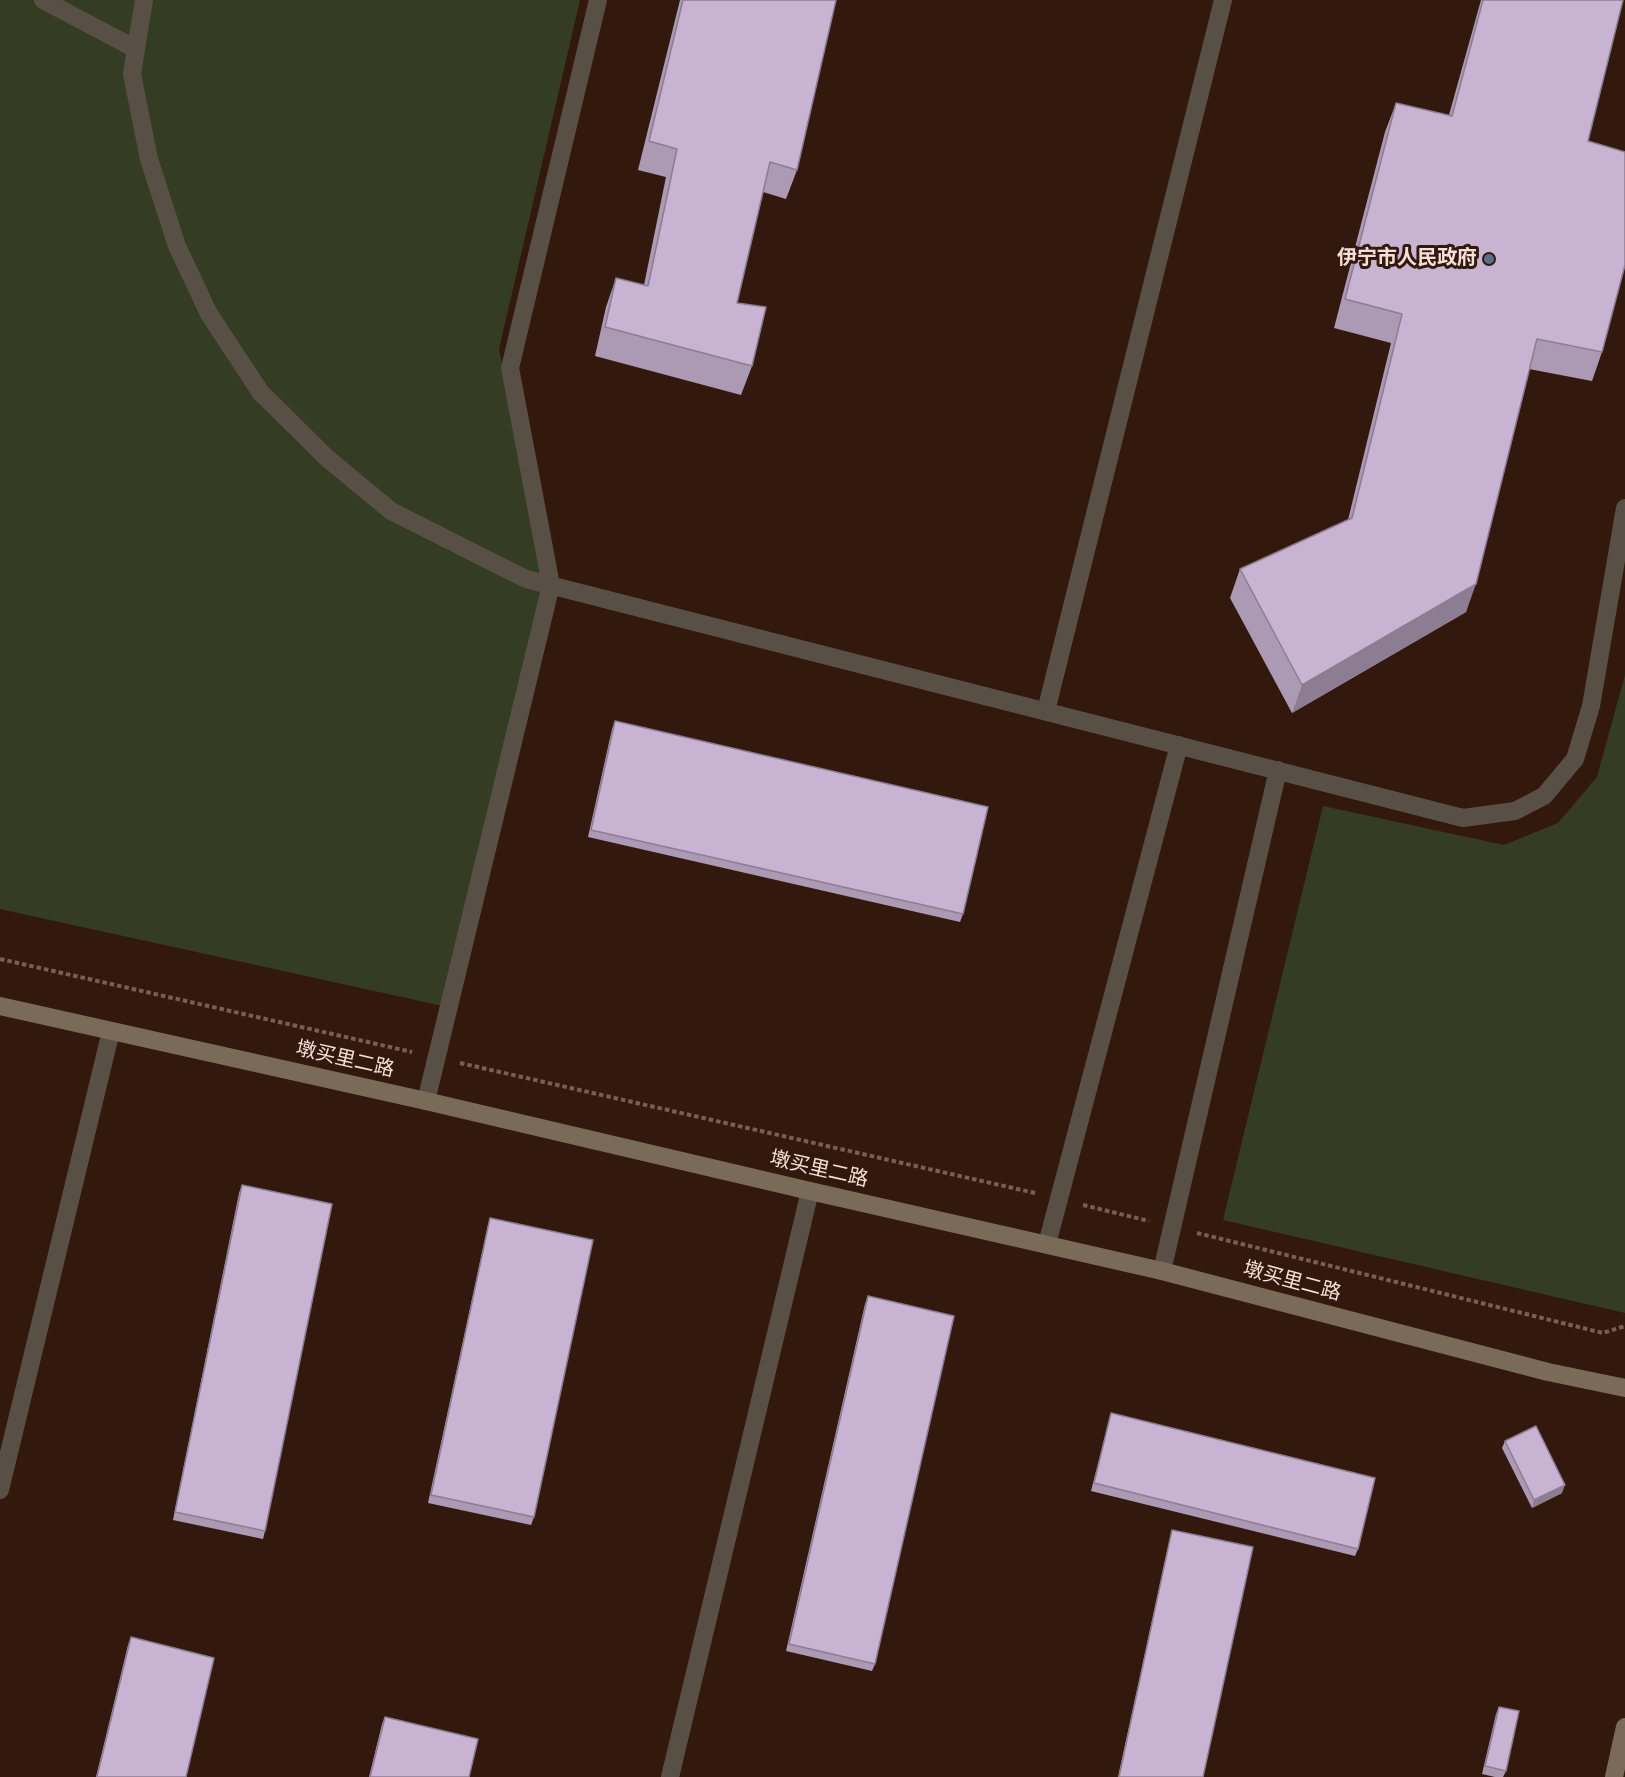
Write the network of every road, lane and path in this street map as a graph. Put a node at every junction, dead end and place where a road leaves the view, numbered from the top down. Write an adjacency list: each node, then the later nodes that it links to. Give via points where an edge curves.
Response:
1 (43, 0): 5 (street)
2 (144, 0): 5 (street)
3 (598, 0): 7 (street, via 510,368)
4 (1223, 0): 8 (street)
5 (136, 49): 7 (street, via 132,74 149,159 177,246 209,314 261,393 327,458 391,511 526,579)
6 (1625, 508): 10 (street, via 1591,706 1575,759 1544,796 1515,811 1462,818)
7 (551, 585): 8 (street); 14 (street)
8 (1046, 711): 9 (street)
9 (1179, 745): 10 (street); 17 (street)
10 (1278, 770): 18 (street)
11 (0, 959): 14 (path)
12 (0, 1006): 13 (street, 墩买里二路)
13 (111, 1031): 15 (street, 墩买里二路); 23 (street)
14 (436, 1058): 15 (street); 17 (path)
15 (426, 1101): 16 (street, 墩买里二路)
16 (810, 1191): 19 (street, 墩买里二路); 25 (street)
17 (1059, 1198): 18 (path); 19 (street)
18 (1172, 1227): 20 (street); 21 (path, via 1603,1333)
19 (1047, 1244): 20 (street, 墩买里二路)
20 (1162, 1271): 22 (street, 墩买里二路, via 1548,1372)
21 (1625, 1326)
22 (1625, 1388)
23 (0, 1490)
24 (1625, 1727): 26 (street)
25 (670, 1777)
26 (1614, 1777)

